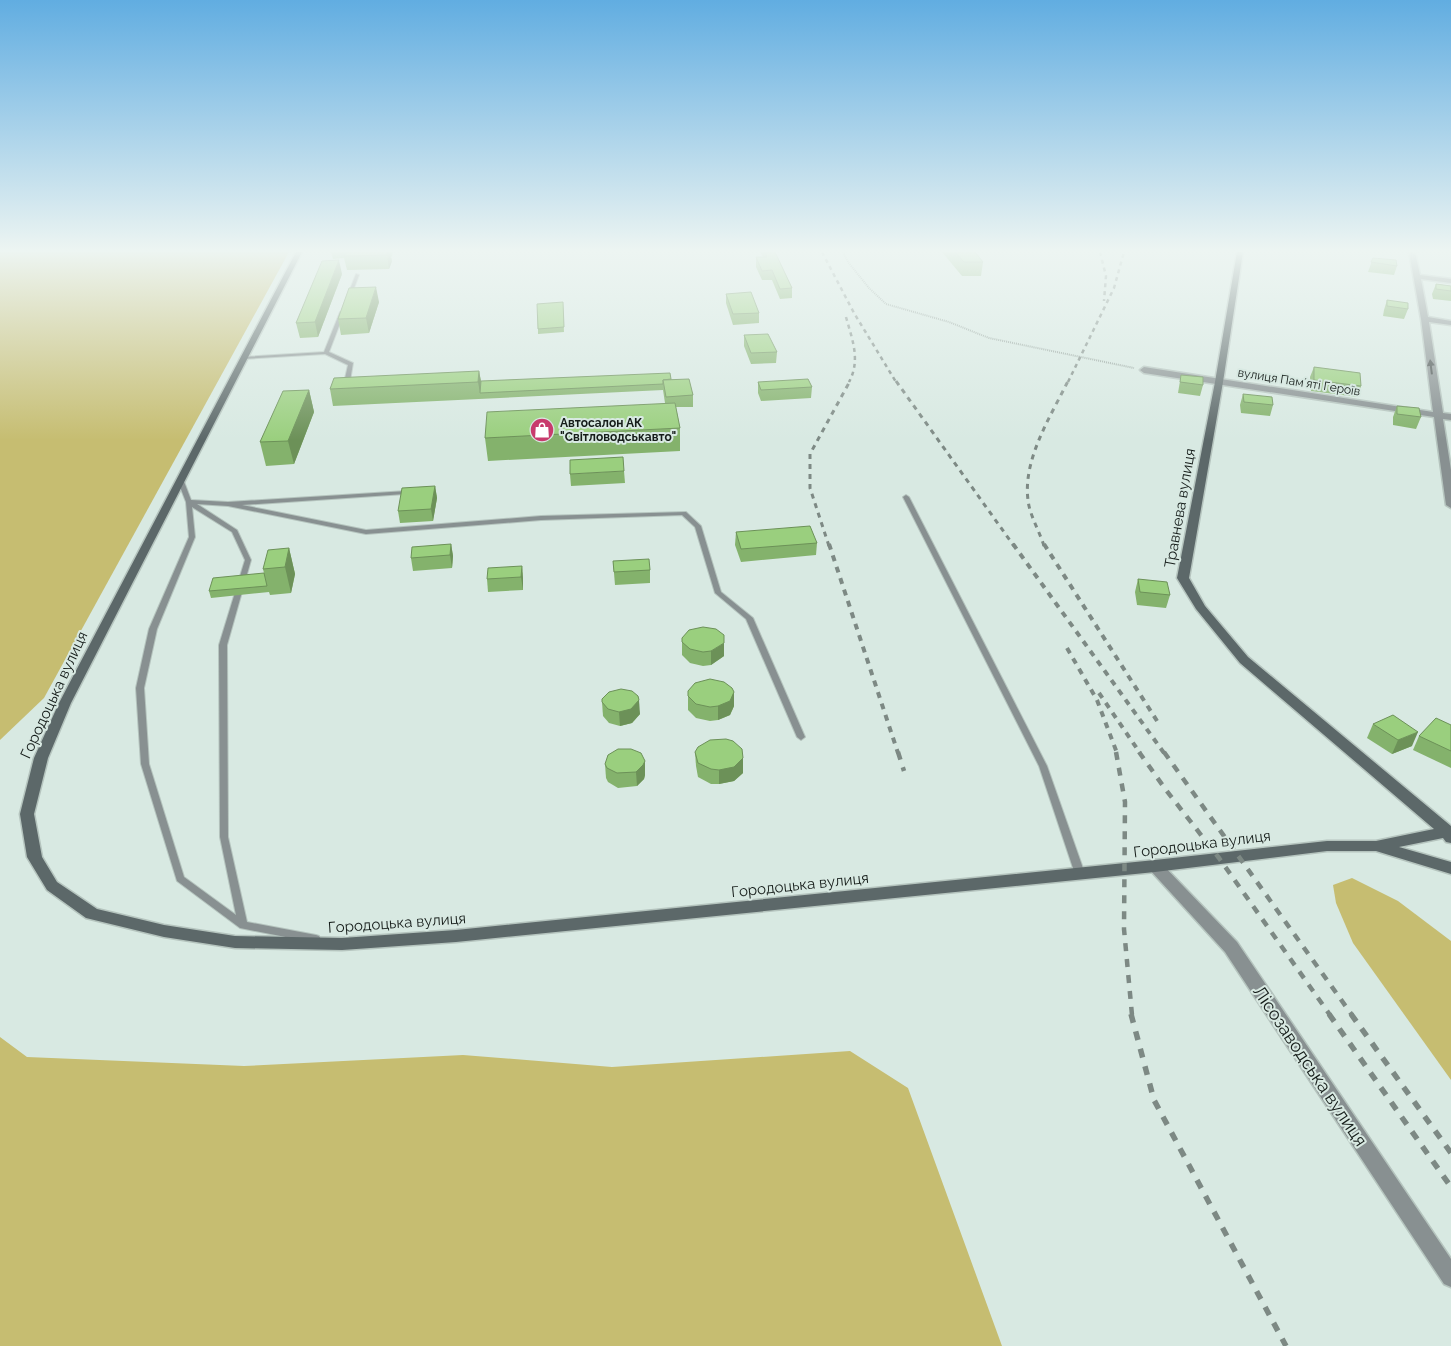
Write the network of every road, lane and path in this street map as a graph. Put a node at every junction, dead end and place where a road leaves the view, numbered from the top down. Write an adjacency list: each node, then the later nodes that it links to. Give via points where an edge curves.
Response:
1 (266, 315): 9 (main road, Городоцька вулиця)
2 (341, 315): 8 (lane)
3 (924, 315): 10 (path, via 989,338)
4 (1230, 315): 11 (main road, Травнева вулиця)
5 (1424, 315): 6 (street)
6 (1425, 319): 7 (street); 13 (street, one-way to 6)
7 (1451, 322)
8 (326, 353): 9 (lane); 12 (lane, via 351,364 347,383)
9 (244, 358): 15 (main road, Городоцька вулиця)
10 (1144, 370): 11 (street, вулиця Памʼяті Героїв)
11 (1219, 382): 13 (street, вулиця Памʼяті Героїв); 22 (main road, Травнева вулиця, via 1183,578 1200,608 1244,660)
12 (356, 383)
13 (1437, 415): 14 (street, вулиця Памʼяті Героїв); 20 (street)
14 (1451, 417)
15 (180, 479): 18 (lane); 28 (main road, Городоцька вулиця, via 65,703 41,758 27,814 35,857 52,886 92,914 164,931 235,942)
16 (405, 492): 19 (lane)
17 (906, 497): 26 (lane, via 1043,766)
18 (189, 502): 19 (lane); 27 (lane, via 235,531 248,560 223,646 224,837); 27 (lane, via 192,537 153,629 140,688 146,764 180,880)
19 (228, 504): 21 (lane, via 366,532 541,518 684,513 698,526 718,594 749,618)
20 (1451, 505)
21 (801, 737)
22 (1449, 833): 23 (main road)
23 (1376, 846): 24 (main road, Городоцька вулиця, via 1327,846); 25 (main road, Городоцька вулиця)
24 (1155, 866): 26 (main road, Городоцька вулиця); 29 (street, Лісозаводська вулиця, via 1231,946)
25 (1451, 868)
26 (1080, 874): 28 (main road, Городоцька вулиця, via 456,936)
27 (243, 925): 28 (lane)
28 (342, 944)
29 (1451, 1277)

